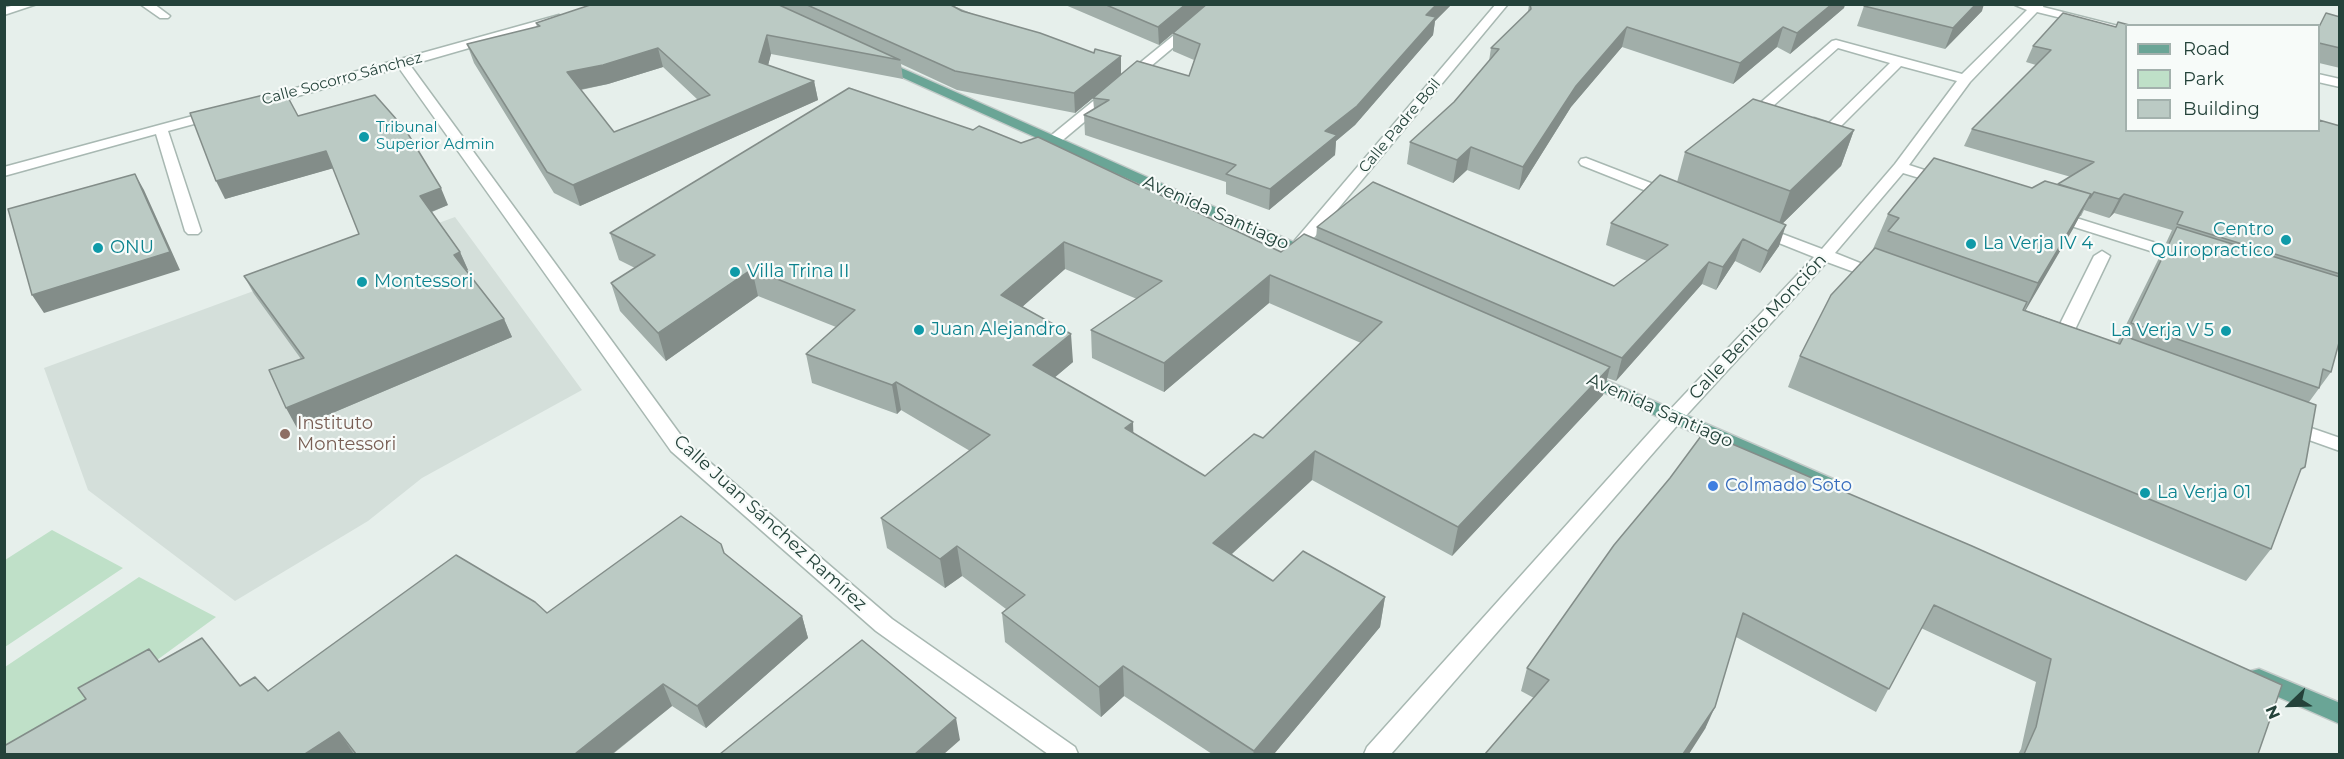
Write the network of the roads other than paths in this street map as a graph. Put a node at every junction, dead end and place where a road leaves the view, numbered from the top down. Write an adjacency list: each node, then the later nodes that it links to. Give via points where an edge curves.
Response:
1 (32, 4): 6 (street)
2 (145, 4): 8 (street)
3 (1220, 4): 19 (street)
4 (1503, 4): 28 (street, Calle Padre Boil)
5 (2031, 6): 9 (street); 14 (street, Calle Benito Monción)
6 (4, 12)
7 (577, 14): 12 (street, Calle Socorro Sánchez)
8 (164, 16)
9 (2125, 30)
10 (870, 58): 19 (main road, Avenida Santiago)
11 (1899, 61): 11 (street, via 1836,44 1764,107 1831,128); 14 (street)
12 (402, 63): 16 (street, Calle Socorro Sánchez); 42 (street, Calle Juan Sánchez Ramírez, via 678,446 884,625)
13 (2320, 78): 15 (street)
14 (1965, 79): 21 (street, Calle Benito Monción)
15 (2340, 83)
16 (252, 104)
17 (230, 110): 18 (street)
18 (161, 129): 22 (street); 27 (street)
19 (1053, 141): 28 (main road, Avenida Santiago)
20 (1586, 162): 24 (street)
21 (1900, 167): 23 (street); 29 (street, Calle Benito Monción)
22 (4, 172)
23 (1957, 185)
24 (1683, 201)
25 (2036, 210): 32 (street)
26 (1748, 226): 29 (street)
27 (193, 231)
28 (1297, 248): 31 (main road, Avenida Santiago)
29 (1824, 256): 33 (street); 36 (street, Calle Benito Monción)
30 (2102, 256): 34 (street)
31 (1329, 263)
32 (2204, 264)
33 (1892, 281)
34 (2060, 342)
35 (1566, 369): 36 (main road, Avenida Santiago)
36 (1674, 417): 39 (main road, Avenida Santiago); 43 (street, Calle Benito Monción)
37 (2272, 420): 38 (street)
38 (2340, 445)
39 (1838, 490)
40 (2241, 670): 41 (main road)
41 (2340, 714)
42 (1066, 754)
43 (1376, 754)

